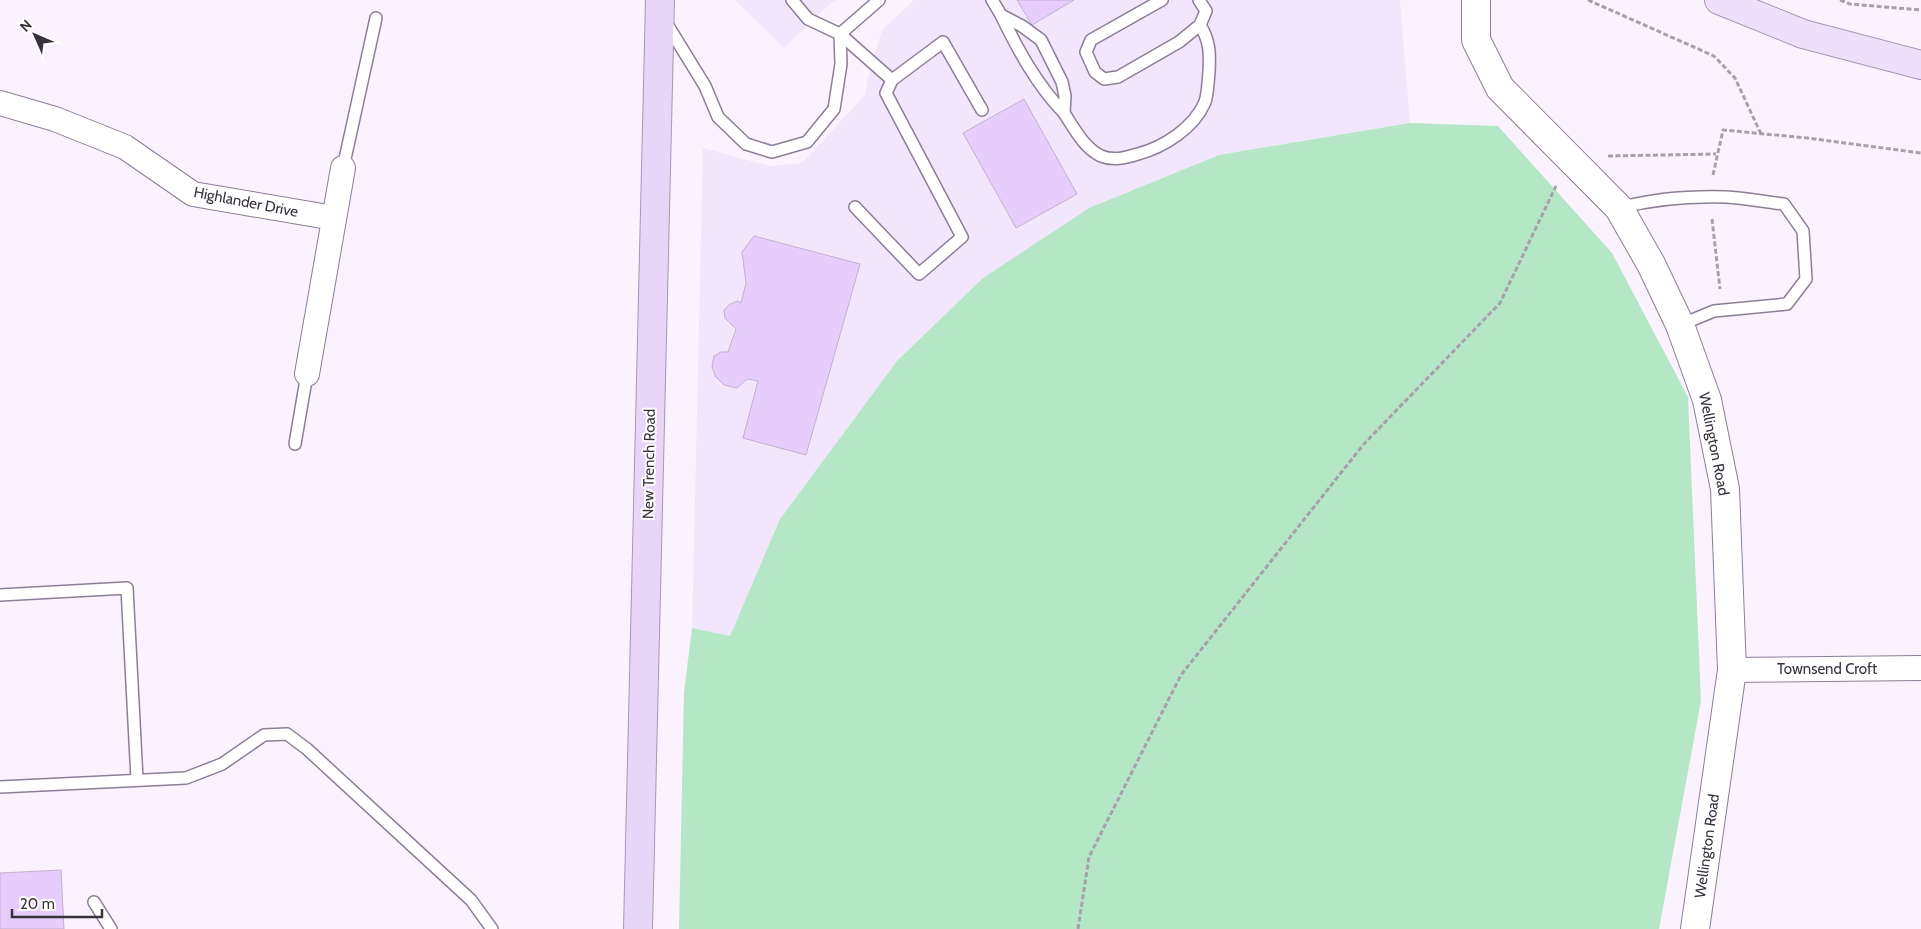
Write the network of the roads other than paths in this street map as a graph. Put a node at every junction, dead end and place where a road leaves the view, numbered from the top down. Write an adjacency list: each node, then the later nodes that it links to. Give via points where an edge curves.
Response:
1 (792, 0): 14 (lane, via 808,18)
2 (879, 0): 14 (lane)
3 (992, 0): 11 (lane)
4 (1162, 0): 13 (lane, via 1091,40 1086,52 1095,72 1104,79 1118,77 1179,42)
5 (1198, 0): 10 (lane)
6 (1213, 0): 10 (lane)
7 (1476, 0): 22 (street, Wellington Road, via 1476,40 1500,88)
8 (1719, 0): 15 (main road, via 1803,34)
9 (660, 6): 14 (lane, via 705,86 718,117 746,144 772,152 807,142 834,109 841,64); 35 (highway, New Trench Road)
10 (1206, 11): 13 (lane)
11 (1001, 15): 19 (lane, via 1031,69); 19 (lane, via 1041,40 1062,82 1066,96)
12 (376, 18): 20 (lane)
13 (1200, 25): 19 (lane, via 1210,44 1206,100 1190,124 1171,138 1154,148 1118,159 1101,156 1087,146)
14 (840, 34): 16 (lane)
15 (1921, 66)
16 (892, 80): 18 (lane, via 943,42); 21 (lane, via 886,93 962,236 919,274)
17 (0, 103): 23 (street, Highlander Drive, via 56,119 125,147 193,194)
18 (982, 110)
19 (1064, 113)
20 (343, 168): 23 (street)
21 (855, 207)
22 (1619, 208): 24 (street, Wellington Road); 24 (lane, via 1648,200 1727,197 1784,204 1803,231 1806,279 1787,304 1714,311)
23 (334, 218): 25 (street)
24 (1680, 325): 29 (street, Wellington Road, via 1707,400 1725,489)
25 (307, 374): 26 (lane)
26 (295, 444)
27 (0, 595): 30 (lane, via 127,588)
28 (1921, 668): 29 (street, Townsend Croft)
29 (1732, 670): 36 (street, Wellington Road)
30 (138, 779): 31 (lane); 34 (lane, via 186,778 222,764 264,735 287,734 471,900)
31 (0, 787)
32 (94, 902): 33 (lane)
33 (111, 929)
34 (492, 929)
35 (638, 929)
36 (1695, 929)

